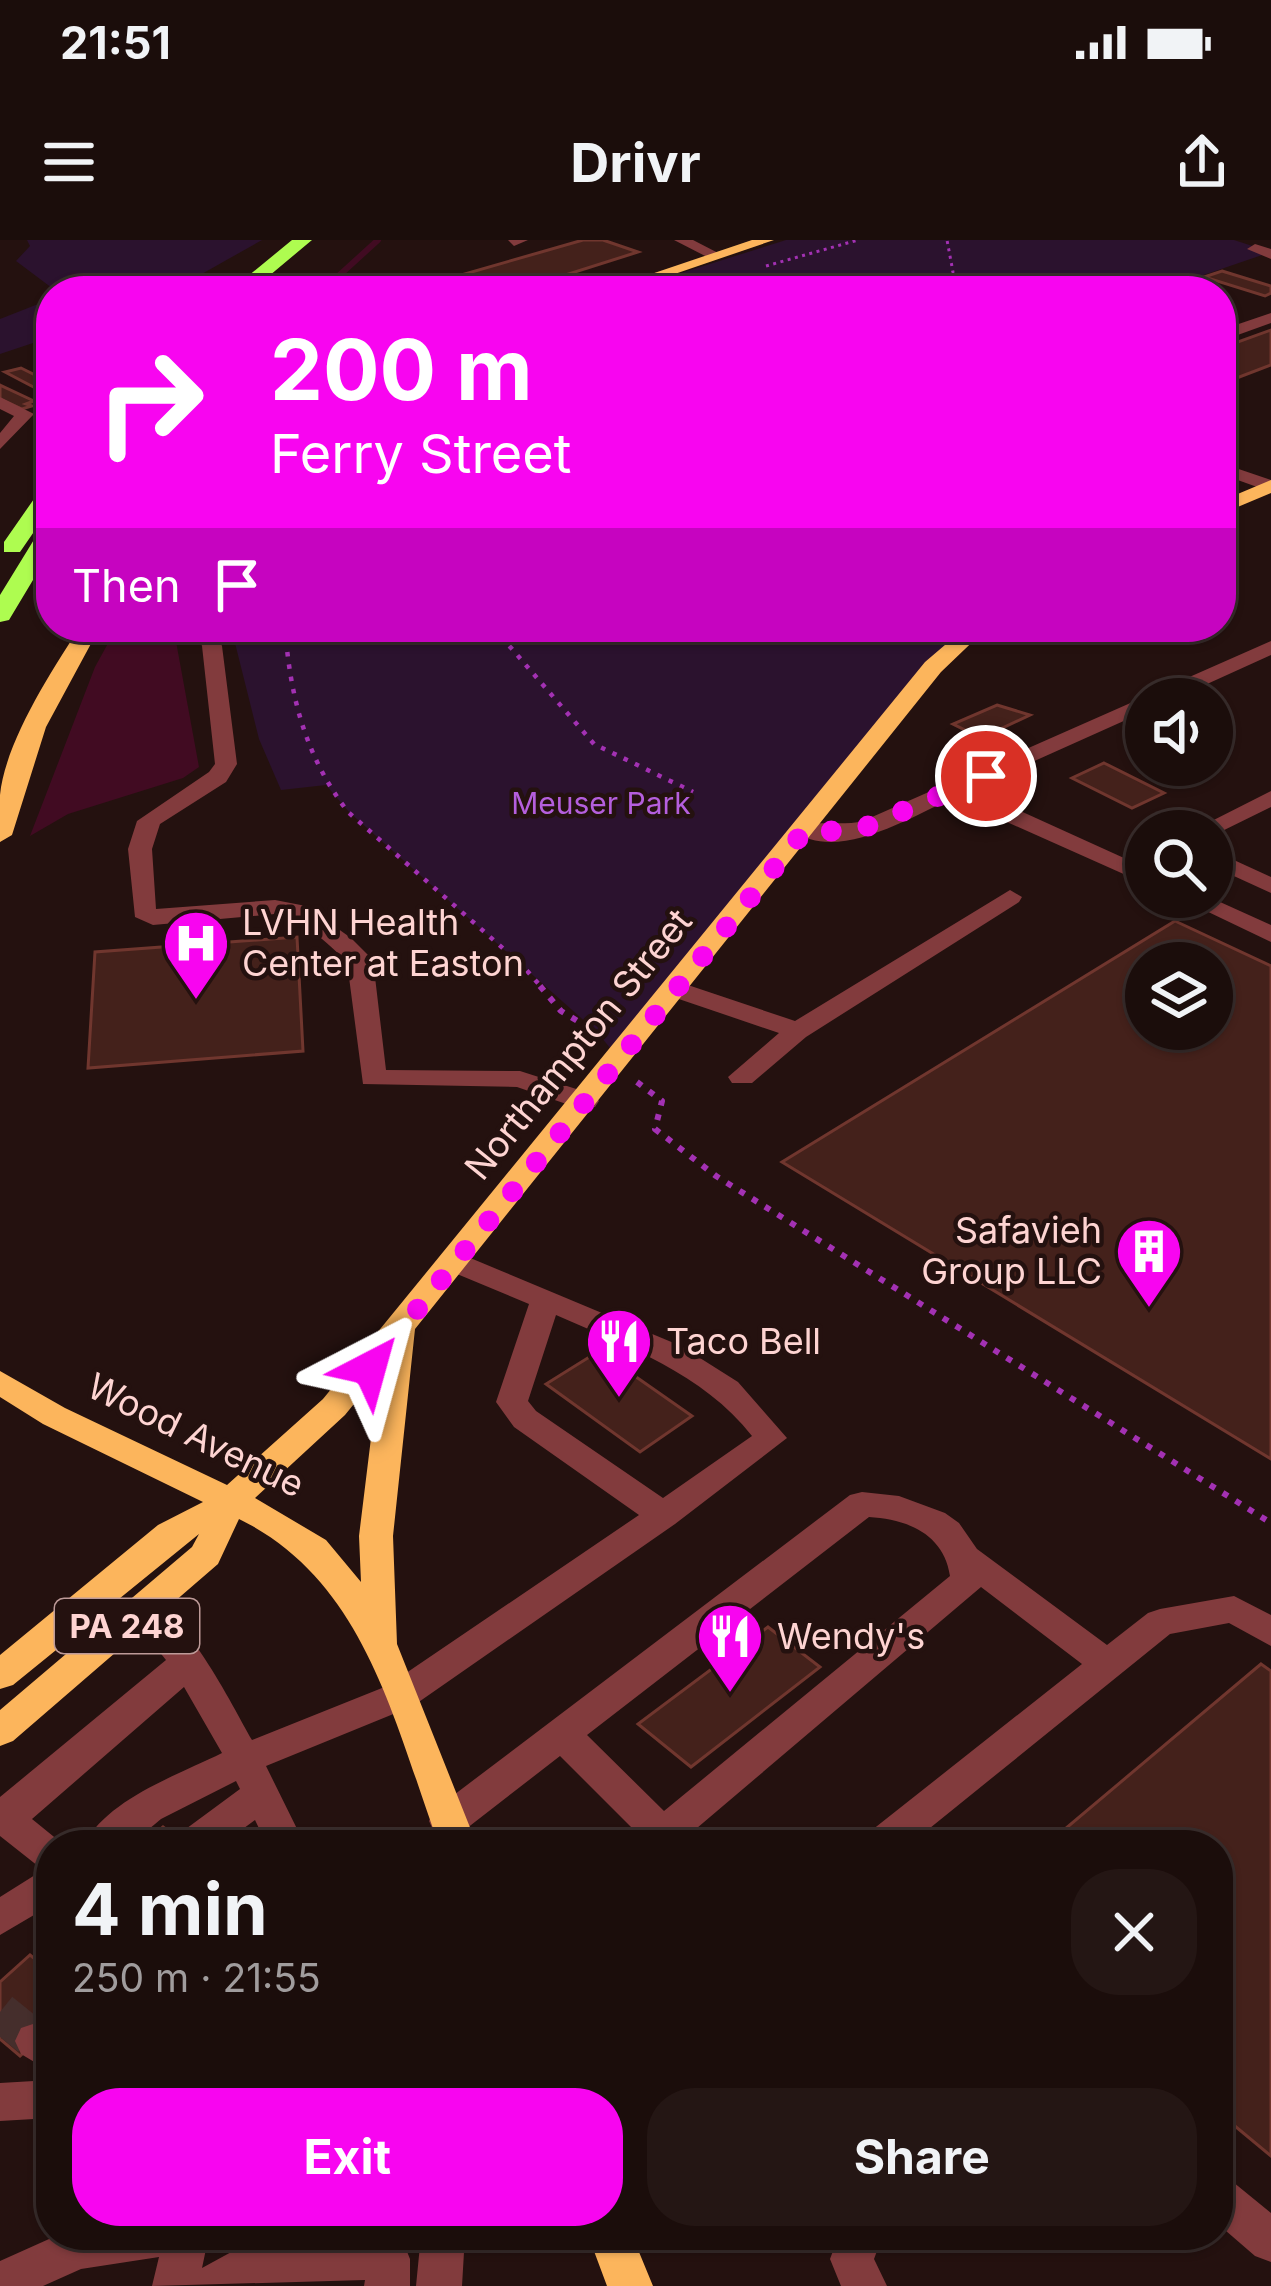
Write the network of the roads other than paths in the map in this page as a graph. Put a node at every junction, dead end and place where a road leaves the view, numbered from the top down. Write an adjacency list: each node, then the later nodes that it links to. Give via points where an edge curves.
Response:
1 (303, 240): 6 (highway)
2 (325, 240): 7 (highway)
3 (681, 240): 5 (street)
4 (767, 240): 5 (main road)
5 (716, 256): 8 (main road)
6 (258, 276)
7 (281, 276)
8 (655, 276)
9 (1271, 318): 10 (street)
10 (1236, 331)
11 (0, 402): 12 (street, via 25,414)
12 (0, 444)
13 (1236, 473): 14 (street)
14 (1271, 486): 15 (main road)
15 (1236, 501)
16 (36, 513): 18 (highway)
17 (36, 555): 19 (highway)
18 (0, 567)
19 (0, 615)
20 (81, 642): 30 (main road, via 28,740)
21 (210, 642): 40 (street, via 226,764 149,821 140,849 144,912 153,918 297,910 360,960 373,1078 520,1079)
22 (961, 642): 29 (main road, Northampton Street / PA 248)
23 (1271, 647): 24 (street)
24 (1202, 678)
25 (1125, 713): 26 (street)
26 (956, 790): 29 (street, via 854,832); 32 (street)
27 (1271, 798): 28 (street)
28 (1233, 817)
29 (805, 830): 37 (main road, Northampton Street / PA 248)
30 (0, 836)
31 (1233, 867): 33 (street)
32 (1125, 868)
33 (1271, 886)
34 (1010, 897): 38 (street)
35 (1233, 917): 36 (street)
36 (1271, 934)
37 (676, 989): 38 (street); 40 (main road, Northampton Street / PA 248)
38 (796, 1031): 39 (street)
39 (742, 1078)
40 (585, 1101): 41 (main road, Northampton Street / PA 248)
41 (456, 1262): 42 (street); 43 (main road, Northampton Street / PA 248)
42 (546, 1298): 46 (street, via 512,1402); 46 (street, via 685,1362 753,1411 771,1438)
43 (400, 1330): 45 (main road, Northampton Street / PA 248, via 334,1407); 50 (main road, via 376,1536)
44 (0, 1382): 45 (main road, Wood Avenue)
45 (230, 1502): 48 (main road, Northampton Street / PA 248, via 206,1555); 50 (main road, Wood Avenue, via 312,1545); 53 (main road, Northampton Street / PA 248, via 170,1534)
46 (663, 1515): 54 (street)
47 (968, 1559): 52 (street); 56 (street, via 918,1513 862,1504); 66 (street, via 968,1580)
48 (144, 1610): 51 (street); 55 (main road, Northampton Street / PA 248)
49 (1271, 1634): 52 (street, via 1234,1609 1160,1622)
50 (382, 1652): 54 (main road, Wood Avenue)
51 (188, 1662): 57 (street); 59 (street)
52 (1107, 1664): 67 (street)
53 (0, 1675)
54 (400, 1696): 57 (street); 63 (main road, Wood Avenue)
55 (0, 1731)
56 (562, 1734): 64 (street); 65 (street)
57 (244, 1759): 58 (street); 60 (street)
58 (258, 1796): 61 (street); 62 (street)
59 (3, 1816): 68 (street)
60 (121, 1830)
61 (213, 1830)
62 (277, 1830)
63 (452, 1830)
64 (456, 1830)
65 (647, 1830)
66 (668, 1830)
67 (900, 1830)
68 (36, 1844)
69 (36, 1894): 70 (street)
70 (0, 1918)
71 (36, 2100): 72 (street)
72 (0, 2102)
73 (1233, 2209): 74 (street)
74 (1271, 2241)
75 (76, 2250): 80 (street)
76 (183, 2250): 82 (street)
77 (442, 2250): 85 (street)
78 (616, 2250): 86 (main road)
79 (856, 2250): 87 (street)
80 (50, 2272): 81 (street)
81 (0, 2283)
82 (175, 2286)
83 (213, 2286): 84 (street, via 257,2259 388,2259)
84 (387, 2286)
85 (439, 2286)
86 (630, 2286)
87 (864, 2286)

